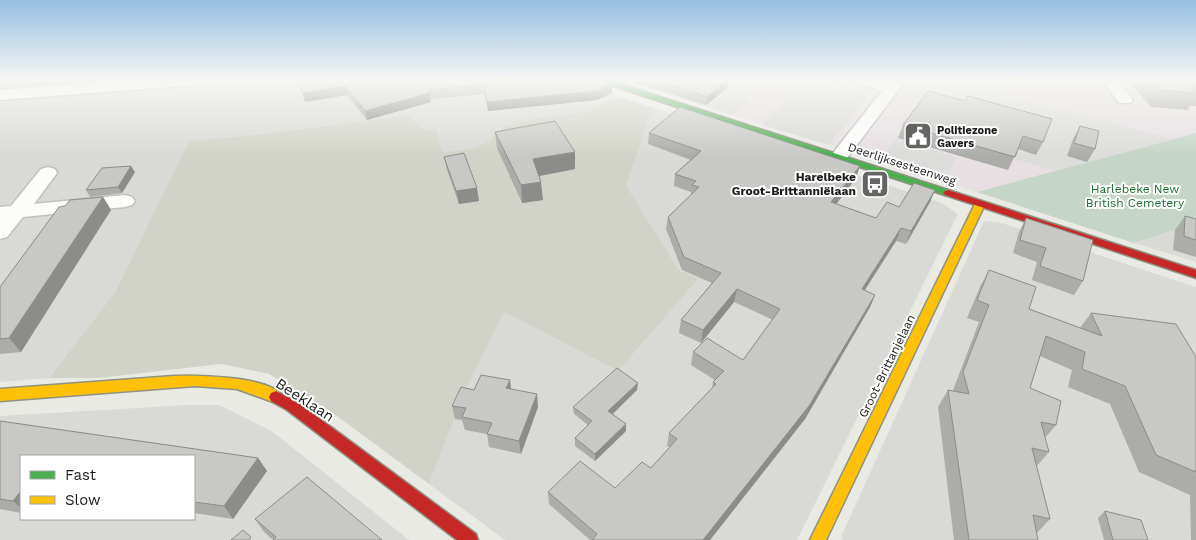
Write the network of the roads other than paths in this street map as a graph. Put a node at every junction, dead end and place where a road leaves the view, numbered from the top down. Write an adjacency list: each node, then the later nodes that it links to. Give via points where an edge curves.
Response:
1 (676, 105): 3 (street, Deerlijksesteenweg)
2 (879, 105): 3 (street)
3 (838, 158): 6 (street, Deerlijksesteenweg)
4 (48, 173): 7 (street)
5 (124, 201): 7 (street)
6 (980, 204): 9 (street, Deerlijksesteenweg); 12 (street, Groot-Brittanjelaan)
7 (8, 212): 8 (street)
8 (0, 232)
9 (1196, 274)
10 (0, 394): 11 (street, Beeklaan, via 222,380 261,389 292,406)
11 (470, 540)
12 (818, 540)

